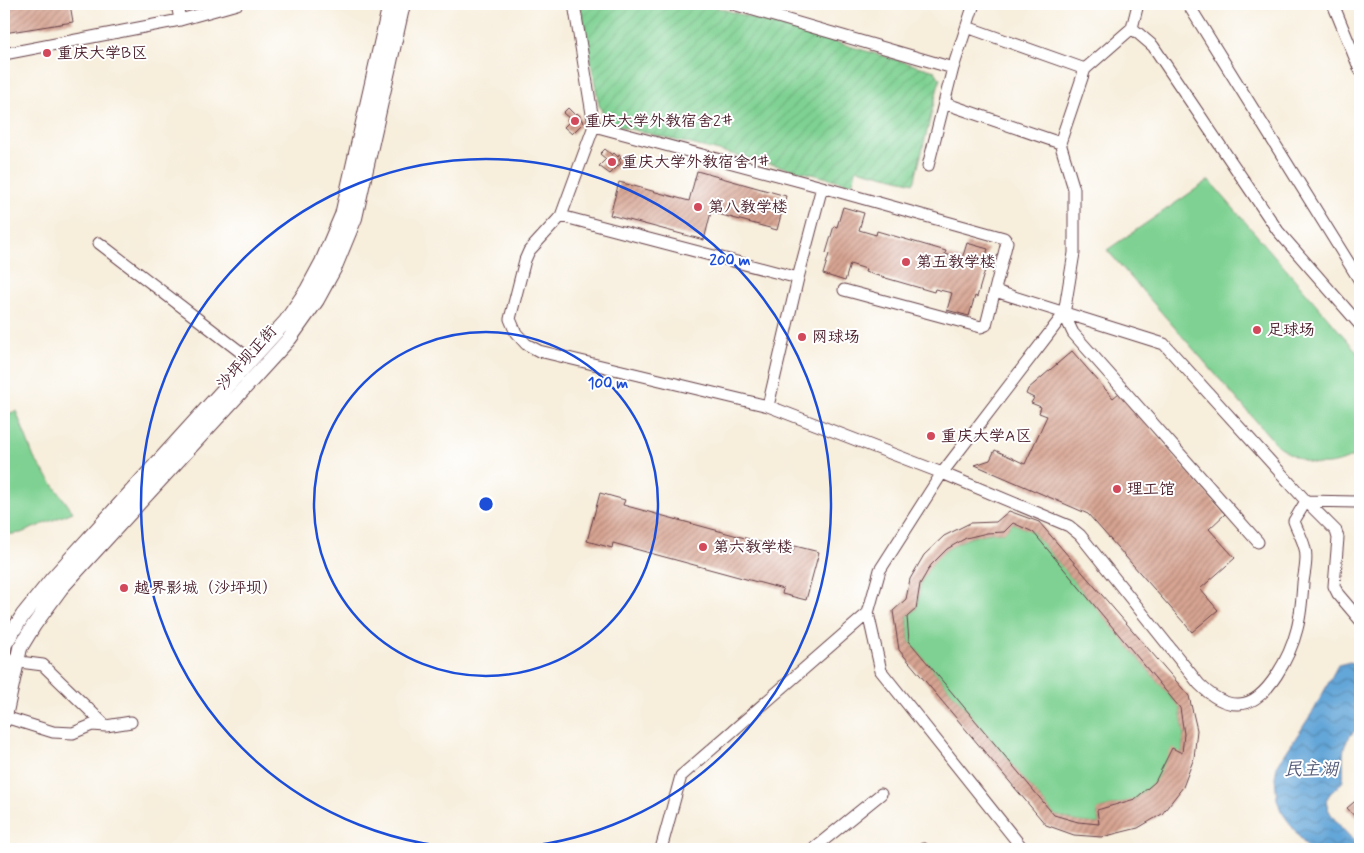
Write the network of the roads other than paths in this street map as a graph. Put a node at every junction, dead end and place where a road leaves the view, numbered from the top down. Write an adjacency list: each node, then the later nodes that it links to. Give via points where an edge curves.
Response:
1 (177, 4): 11 (street)
2 (237, 4): 11 (street)
3 (390, 4): 31 (main road, 沙坪坝正街, via 342,215 307,290 286,321)
4 (403, 4): 40 (main road, 沙坪坝正街, via 355,218 317,300 290,338 61,588)
5 (574, 4): 19 (street)
6 (733, 4): 15 (street)
7 (974, 4): 12 (street)
8 (1138, 4): 13 (street)
9 (1188, 4): 26 (street)
10 (1332, 4): 17 (street)
11 (180, 20): 14 (street)
12 (967, 27): 15 (street); 16 (street)
13 (1132, 28): 16 (street); 30 (street, via 1153,46 1278,231)
14 (4, 54)
15 (952, 68): 18 (street)
16 (1086, 69): 20 (street)
17 (1360, 70)
18 (944, 102): 20 (street); 21 (street)
19 (594, 126): 22 (street); 23 (street)
20 (1060, 143): 29 (street, via 1074,189 1074,253)
21 (928, 166)
22 (822, 186): 25 (street); 28 (street, via 1004,238 1007,247)
23 (561, 216): 25 (street); 32 (street, via 524,260 510,319 516,334 526,344 539,351)
24 (100, 243): 31 (street)
25 (798, 278): 32 (street)
26 (1360, 281)
27 (844, 290): 28 (street, via 981,327 986,325)
28 (995, 292): 29 (street)
29 (1064, 314): 33 (street); 35 (street, via 1164,344); 36 (street, via 1073,333)
30 (1360, 325)
31 (251, 360): 39 (main road, 沙坪坝正街, via 52,579 23,615)
32 (768, 406): 33 (street)
33 (942, 473): 35 (street, via 1070,526 1199,684 1210,694 1239,704 1261,694 1271,683 1280,671 1297,629 1306,550 1294,520); 37 (street, via 880,570)
34 (1360, 498): 35 (street, via 1356,502)
35 (1306, 501): 38 (street, via 1336,531 1334,586)
36 (1258, 542)
37 (868, 613): 45 (street, via 681,776); 47 (street, via 880,671)
38 (1360, 620)
39 (4, 646)
40 (10, 661): 41 (main road, 沙坪坝正街, via 13,679); 43 (street, via 43,665)
41 (4, 719): 43 (street, via 53,732 73,733 92,725)
42 (131, 722): 43 (street)
43 (106, 726)
44 (881, 794): 46 (street)
45 (661, 849)
46 (813, 849)
47 (1023, 849)

